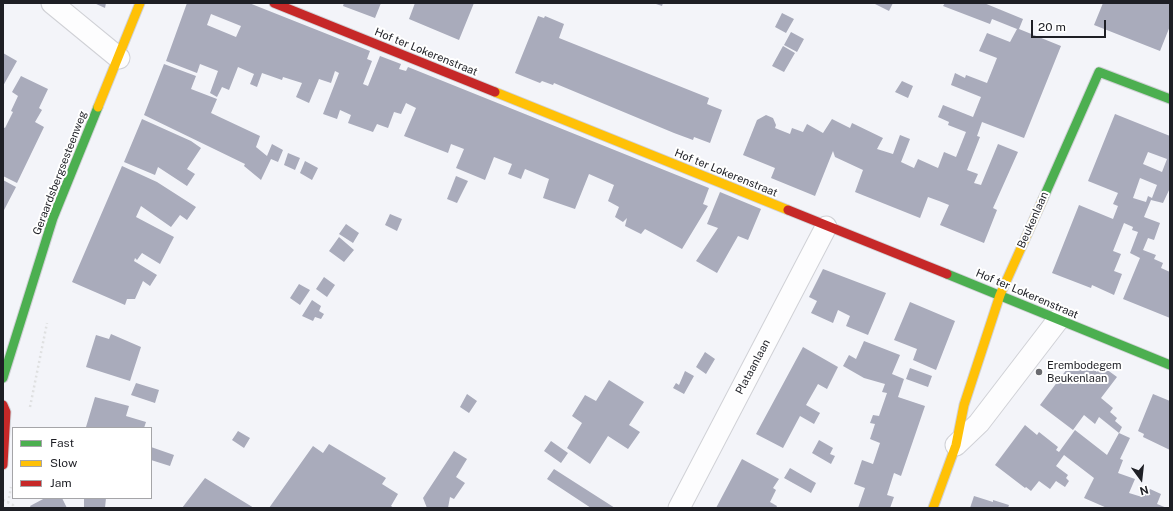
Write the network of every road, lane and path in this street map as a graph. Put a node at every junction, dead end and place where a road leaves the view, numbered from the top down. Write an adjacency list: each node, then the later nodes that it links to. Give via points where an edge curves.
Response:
1 (52, 3): 4 (street)
2 (140, 3): 4 (street, Geraardsbergsesteenweg)
3 (274, 3): 6 (street, Hof ter Lokerenstraat)
4 (119, 58): 10 (street, Geraardsbergsesteenweg, via 53,218)
5 (1170, 99): 7 (street, Beukenlaan, via 1098,72)
6 (826, 227): 7 (street, Hof ter Lokerenstraat); 18 (street, Plataanlaan)
7 (1000, 295): 8 (street, Hof ter Lokerenstraat); 12 (street, Beukenlaan, via 964,405)
8 (1058, 320): 9 (street, Hof ter Lokerenstraat); 12 (street, Beukenlaan, via 979,423)
9 (1170, 365)
10 (3, 378)
11 (3, 405): 13 (street, via 6,412)
12 (956, 445): 19 (street, Beukenlaan)
13 (3, 465)
14 (12, 485): 16 (path)
15 (3, 500): 16 (path)
16 (8, 503): 17 (path)
17 (14, 508)
18 (680, 508)
19 (933, 508)

